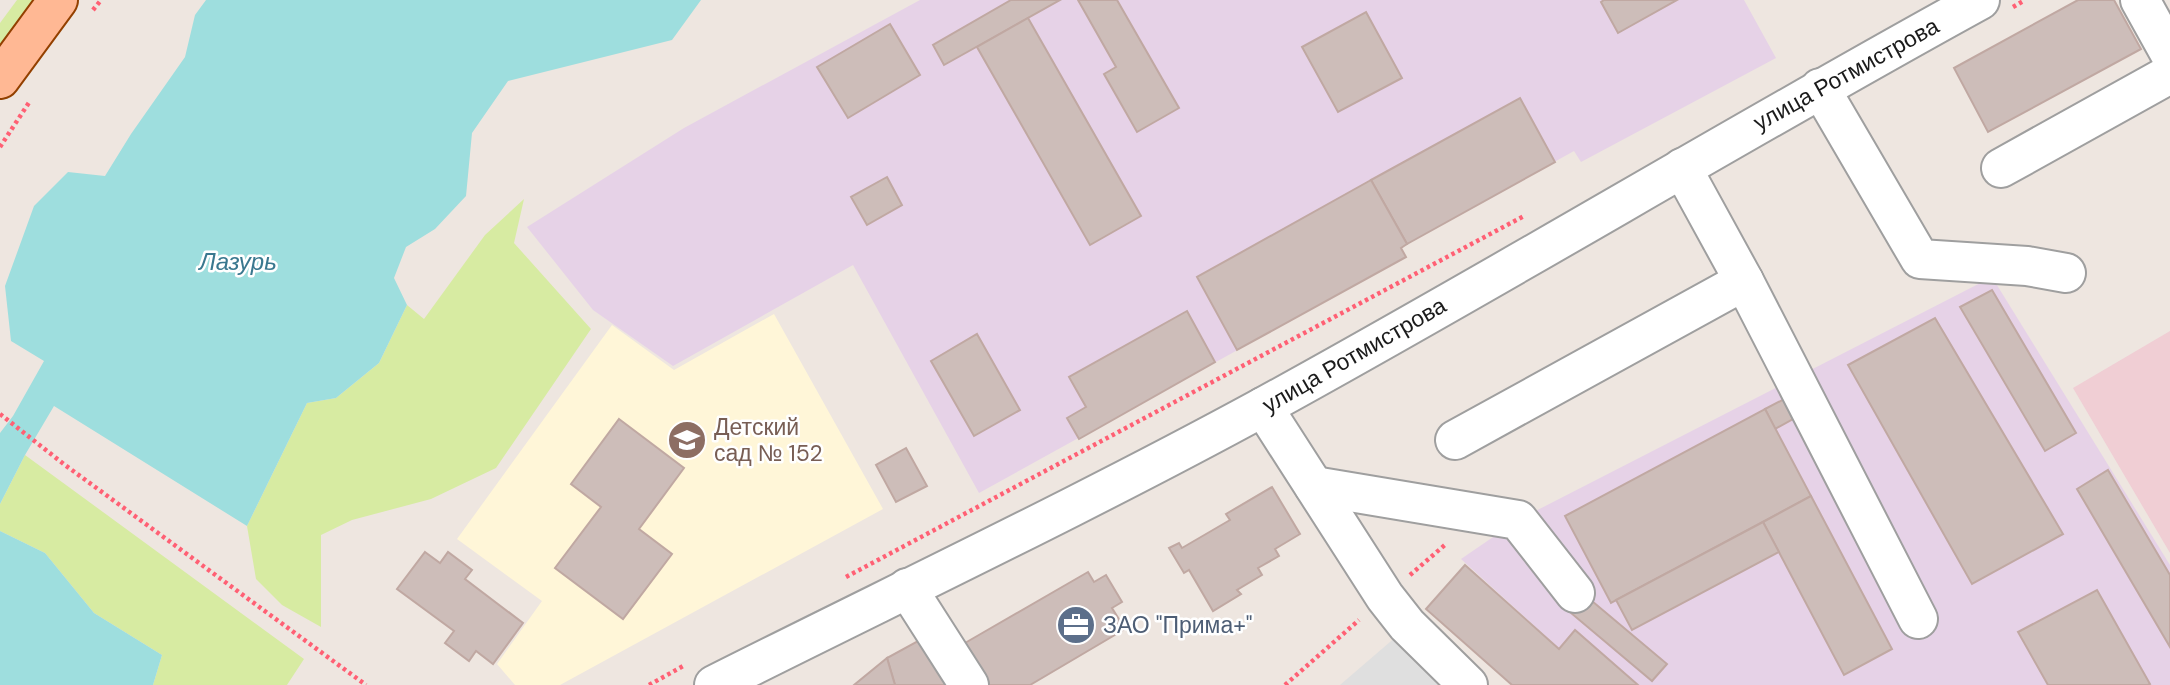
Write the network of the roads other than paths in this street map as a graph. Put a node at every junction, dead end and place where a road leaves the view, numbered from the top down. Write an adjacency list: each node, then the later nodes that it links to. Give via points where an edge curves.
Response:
1 (58, 0): 6 (main road)
2 (1980, 0): 7 (street, улица Ротмистрова)
3 (2140, 0): 4 (street)
4 (2170, 54)
5 (2170, 74): 9 (street)
6 (0, 79)
7 (1820, 88): 8 (street, улица Ротмистрова); 10 (street, via 1920,259)
8 (1682, 168): 11 (street); 12 (street, улица Ротмистрова)
9 (2001, 168)
10 (2066, 273)
11 (1744, 281): 13 (street); 17 (street)
12 (1263, 407): 14 (street); 15 (street, улица Ротмистрова)
13 (1455, 440)
14 (1314, 486): 16 (street, via 1518,520); 20 (street, via 1385,597)
15 (907, 588): 18 (street, улица Ротмистрова); 19 (street)
16 (1575, 593)
17 (1918, 619)
18 (705, 672)
19 (969, 685)
20 (1468, 685)

